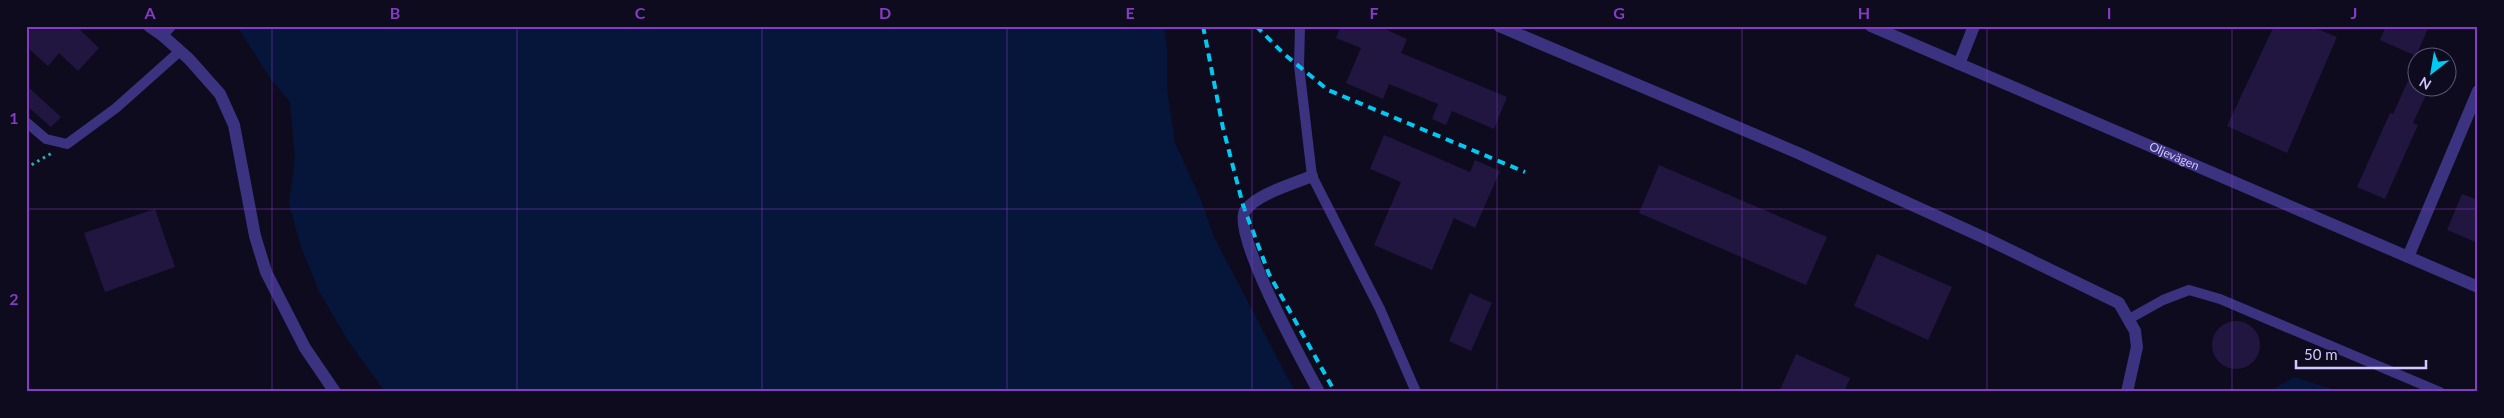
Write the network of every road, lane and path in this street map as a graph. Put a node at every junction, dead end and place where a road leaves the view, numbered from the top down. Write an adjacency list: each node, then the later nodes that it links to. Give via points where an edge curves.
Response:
1 (149, 26): 6 (street)
2 (1300, 26): 13 (lane, via 1298,66)
3 (1498, 26): 16 (street, via 1798,153 1987,239 2119,303)
4 (1871, 26): 8 (street, Oljevägen)
5 (1974, 26): 8 (street)
6 (166, 31): 7 (street)
7 (180, 51): 11 (lane, via 116,108); 17 (street, via 220,94 234,125 255,236 266,272 305,348)
8 (1958, 64): 14 (street, Oljevägen)
9 (2478, 91): 14 (street)
10 (26, 122): 11 (lane, via 46,139)
11 (67, 144): 12 (path)
12 (26, 168)
13 (1312, 176): 18 (street, via 1259,198 1245,211 1242,220 1246,239 1280,319); 19 (lane, via 1380,308)
14 (2408, 257): 15 (street, Oljevägen)
15 (2478, 287)
16 (2129, 319): 20 (street, via 2137,347); 21 (lane, via 2189,290 2220,299)
17 (336, 392)
18 (1319, 392)
19 (1416, 392)
20 (2127, 392)
21 (2440, 392)

